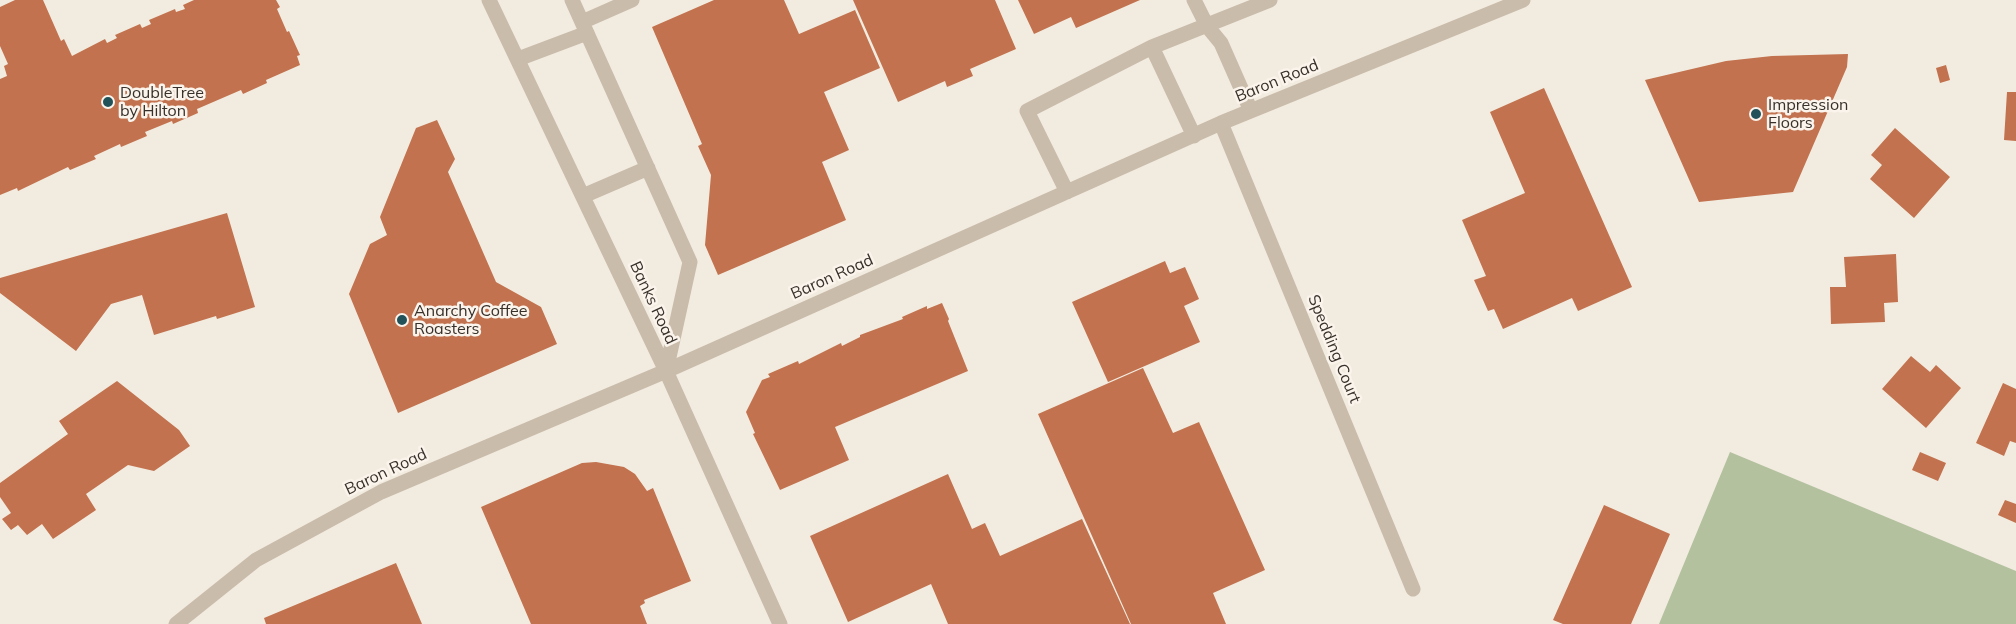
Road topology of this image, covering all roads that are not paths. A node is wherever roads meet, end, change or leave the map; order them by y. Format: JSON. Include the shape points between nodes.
{"nodes":[{"id":1,"x":489,"y":0,"type":"edge"},
{"id":2,"x":572,"y":0,"type":"edge"},
{"id":3,"x":632,"y":0,"type":"edge"},
{"id":4,"x":1194,"y":0,"type":"edge"},
{"id":5,"x":1270,"y":0,"type":"edge"},
{"id":6,"x":1523,"y":0,"type":"edge"},
{"id":7,"x":1207,"y":26,"type":"junction"},
{"id":8,"x":585,"y":27,"type":"junction"},
{"id":9,"x":1152,"y":47,"type":"junction"},
{"id":10,"x":518,"y":58,"type":"junction"},
{"id":11,"x":1251,"y":111,"type":"junction"},
{"id":12,"x":1221,"y":123,"type":"junction"},
{"id":13,"x":1194,"y":136,"type":"junction"},
{"id":14,"x":648,"y":168,"type":"junction"},
{"id":15,"x":1067,"y":192,"type":"junction"},
{"id":16,"x":583,"y":196,"type":"junction"},
{"id":17,"x":666,"y":371,"type":"junction"},
{"id":18,"x":1413,"y":589,"type":"dead end"},
{"id":19,"x":176,"y":624,"type":"edge"},
{"id":20,"x":780,"y":624,"type":"edge"}],
"edges":[{"from":1,"to":10,"type":"street","name":"Banks Road"},
{"from":2,"to":8,"type":"street"},
{"from":3,"to":8,"type":"street"},
{"from":4,"to":7,"type":"street"},
{"from":5,"to":7,"type":"street"},
{"from":6,"to":11,"type":"street","name":"Baron Road"},
{"from":7,"to":9,"type":"street"},
{"from":7,"to":11,"type":"street","via":[[1221,43]]},
{"from":8,"to":10,"type":"street"},
{"from":8,"to":14,"type":"street"},
{"from":9,"to":13,"type":"street"},
{"from":9,"to":15,"type":"street","via":[[1027,111]]},
{"from":10,"to":16,"type":"street","name":"Banks Road"},
{"from":11,"to":12,"type":"street","name":"Baron Road"},
{"from":12,"to":13,"type":"street","name":"Baron Road"},
{"from":12,"to":18,"type":"street","name":"Spedding Court"},
{"from":13,"to":15,"type":"street","name":"Baron Road"},
{"from":14,"to":16,"type":"street"},
{"from":14,"to":17,"type":"street","via":[[690,262]]},
{"from":15,"to":17,"type":"street","name":"Baron Road"},
{"from":16,"to":17,"type":"street","name":"Banks Road"},
{"from":17,"to":19,"type":"street","name":"Baron Road","via":[[381,492],[256,560]]},
{"from":17,"to":20,"type":"street","name":"Banks Road"}]}
